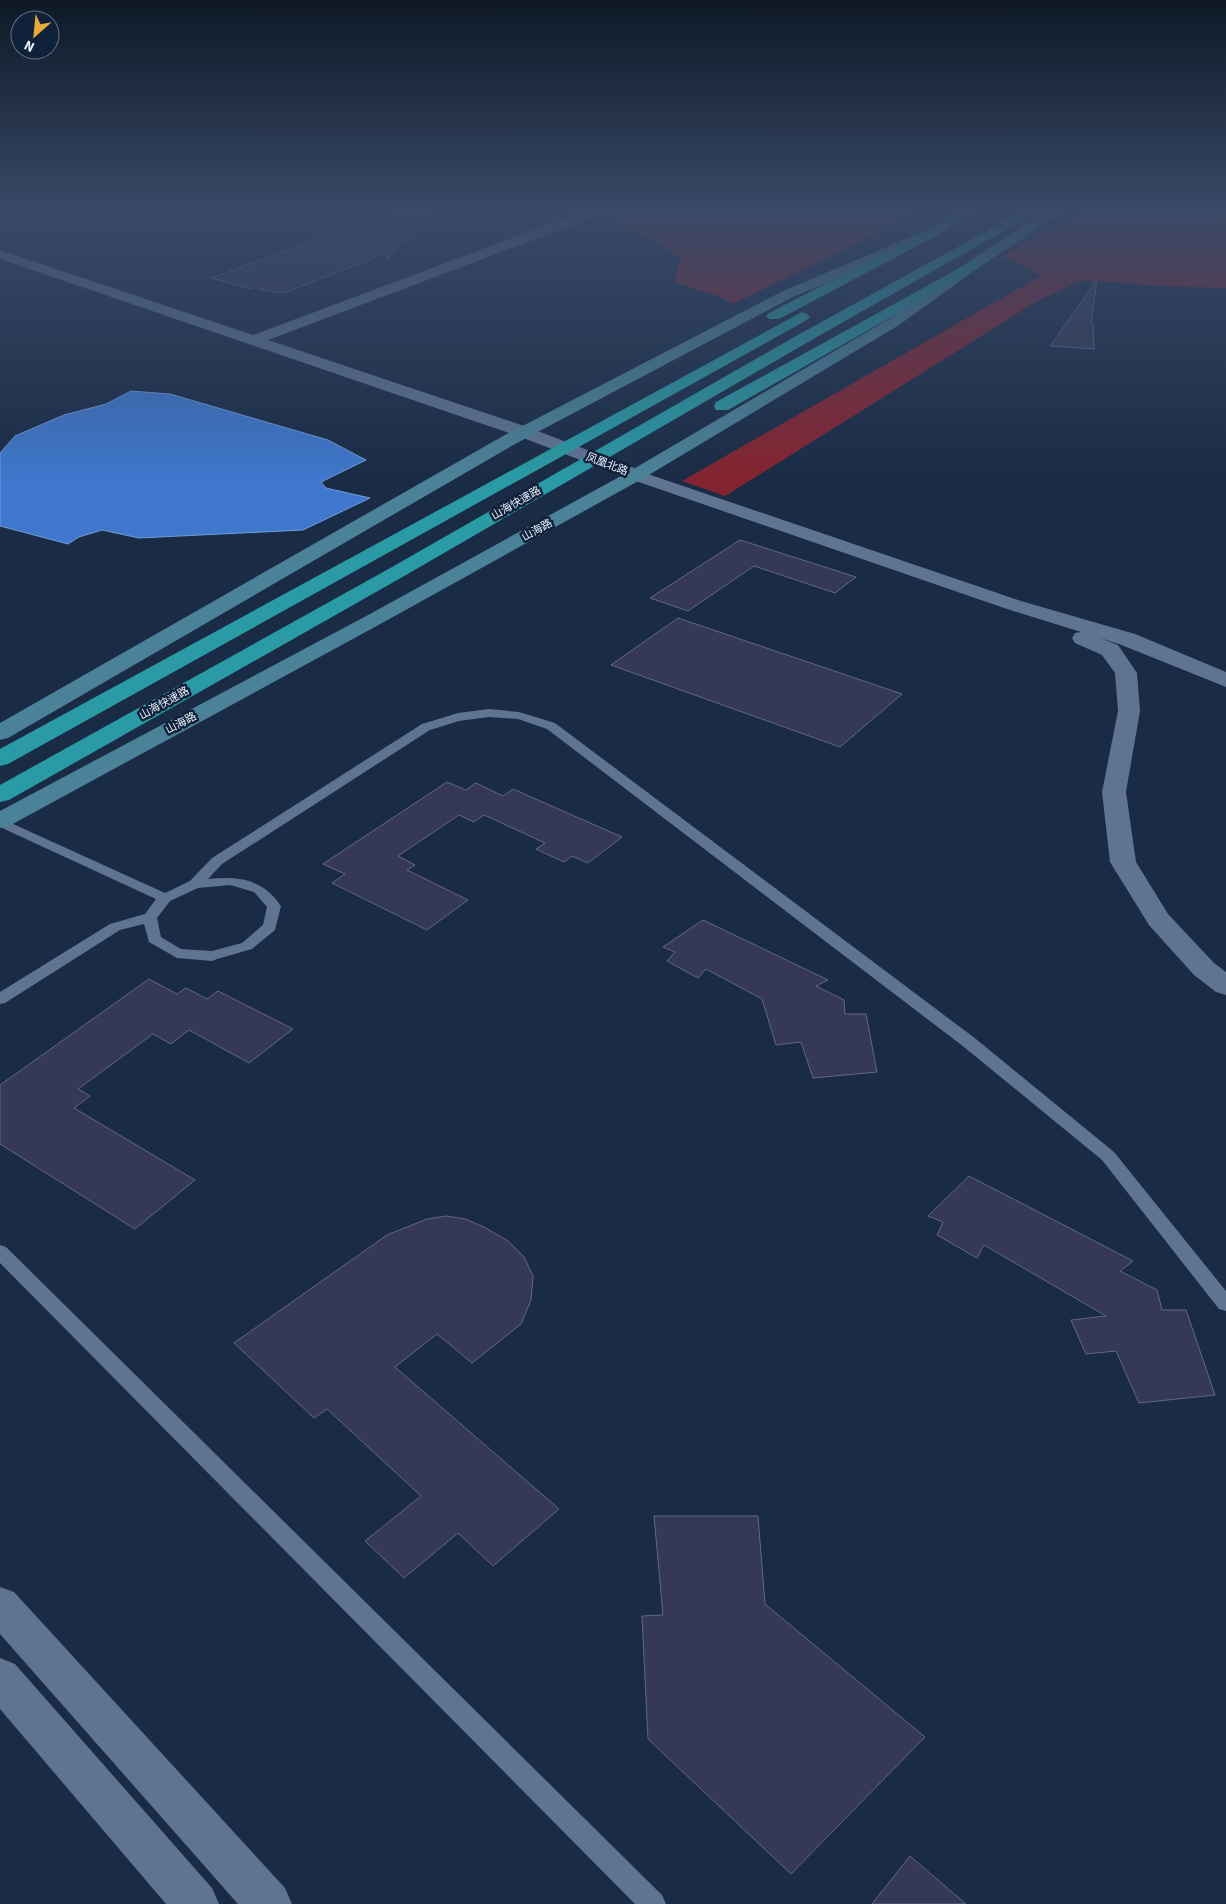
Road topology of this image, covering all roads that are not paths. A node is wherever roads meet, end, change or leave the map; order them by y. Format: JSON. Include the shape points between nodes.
{"nodes":[{"id":1,"x":112,"y":300,"type":"edge"},
{"id":2,"x":135,"y":300,"type":"edge"},
{"id":3,"x":361,"y":300,"type":"edge"},
{"id":4,"x":777,"y":300,"type":"edge"},
{"id":5,"x":803,"y":300,"type":"edge"},
{"id":6,"x":834,"y":300,"type":"edge"},
{"id":7,"x":871,"y":300,"type":"edge"},
{"id":8,"x":912,"y":300,"type":"edge"},
{"id":9,"x":925,"y":300,"type":"edge"},
{"id":10,"x":254,"y":340,"type":"junction"},
{"id":11,"x":516,"y":436,"type":"junction"},
{"id":12,"x":636,"y":475,"type":"junction"},
{"id":13,"x":891,"y":563,"type":"junction"},
{"id":14,"x":201,"y":649,"type":"junction"},
{"id":15,"x":1226,"y":680,"type":"edge"},
{"id":16,"x":0,"y":734,"type":"edge"},
{"id":17,"x":0,"y":759,"type":"edge"},
{"id":18,"x":0,"y":797,"type":"edge"},
{"id":19,"x":0,"y":821,"type":"edge"},
{"id":20,"x":195,"y":884,"type":"junction"},
{"id":21,"x":165,"y":898,"type":"junction"},
{"id":22,"x":150,"y":918,"type":"junction"},
{"id":23,"x":1226,"y":986,"type":"edge"},
{"id":24,"x":0,"y":999,"type":"edge"},
{"id":25,"x":0,"y":1252,"type":"edge"},
{"id":26,"x":1226,"y":1304,"type":"edge"},
{"id":27,"x":0,"y":1605,"type":"edge"},
{"id":28,"x":0,"y":1678,"type":"edge"},
{"id":29,"x":196,"y":1904,"type":"edge"},
{"id":30,"x":269,"y":1904,"type":"edge"},
{"id":31,"x":653,"y":1904,"type":"edge"}],
"edges":[{"from":1,"to":11,"type":"street","name":"凤凰北路"},
{"from":2,"to":10,"type":"street","name":"凤凰北路"},
{"from":3,"to":10,"type":"street"},
{"from":4,"to":11,"type":"main road"},
{"from":5,"to":14,"type":"highway","via":[[371,539]]},
{"from":6,"to":14,"type":"highway","name":"山海快速路"},
{"from":7,"to":18,"type":"highway","name":"山海快速路"},
{"from":8,"to":18,"type":"highway","via":[[327,627]]},
{"from":9,"to":12,"type":"main road","name":"山海路","via":[[894,322]]},
{"from":10,"to":11,"type":"street","name":"凤凰北路"},
{"from":11,"to":12,"type":"street","name":"凤凰北路"},
{"from":11,"to":16,"type":"main road"},
{"from":12,"to":13,"type":"street","name":"凤凰北路"},
{"from":12,"to":19,"type":"main road","name":"山海路"},
{"from":13,"to":15,"type":"street","via":[[1127,639]]},
{"from":13,"to":23,"type":"street","via":[[1110,650],[1126,672],[1128,711],[1114,792],[1123,862],[1158,919],[1204,969]]},
{"from":14,"to":17,"type":"highway","name":"山海快速路"},
{"from":19,"to":21,"type":"lane"},
{"from":20,"to":21,"type":"lane"},
{"from":20,"to":22,"type":"lane","via":[[230,881],[259,889],[274,906],[270,927],[246,946],[212,956],[177,953],[154,939]]},
{"from":20,"to":26,"type":"lane","via":[[217,861],[426,727],[484,712],[529,717],[551,726],[970,1043],[1108,1156]]},
{"from":21,"to":22,"type":"lane"},
{"from":22,"to":24,"type":"lane","via":[[115,926]]},
{"from":25,"to":31,"type":"lane"},
{"from":27,"to":30,"type":"street"},
{"from":28,"to":29,"type":"street"}]}
